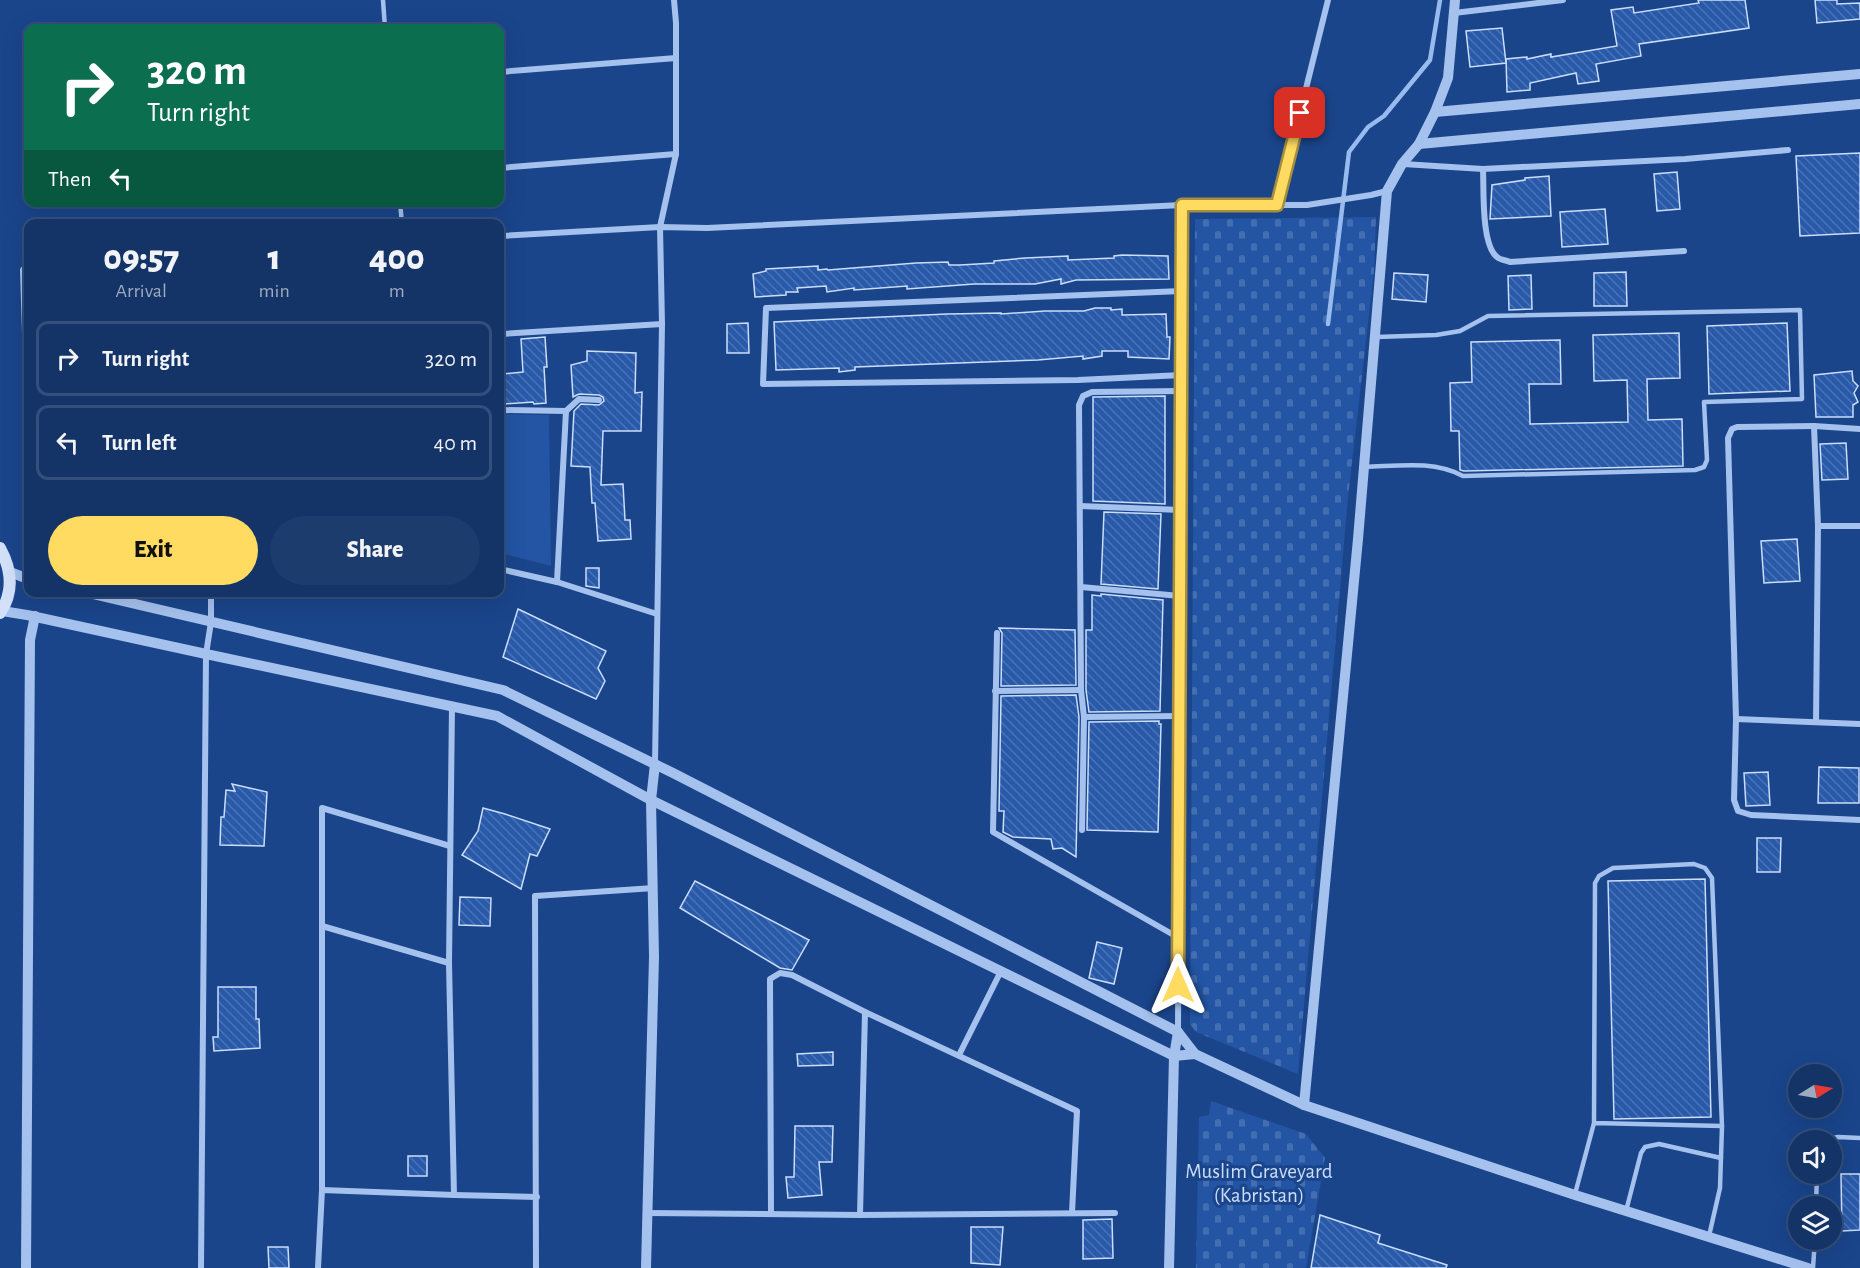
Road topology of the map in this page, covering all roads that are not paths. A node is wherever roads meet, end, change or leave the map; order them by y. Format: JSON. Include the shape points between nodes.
{"nodes":[{"id":1,"x":383,"y":0,"type":"edge"},
{"id":2,"x":674,"y":0,"type":"edge"},
{"id":3,"x":1328,"y":0,"type":"edge"},
{"id":4,"x":1455,"y":0,"type":"edge"},
{"id":5,"x":1563,"y":0,"type":"edge"},
{"id":6,"x":1453,"y":13,"type":"junction"},
{"id":7,"x":386,"y":24,"type":"edge"},
{"id":8,"x":676,"y":58,"type":"junction"},
{"id":9,"x":504,"y":72,"type":"edge"},
{"id":10,"x":1860,"y":74,"type":"edge"},
{"id":11,"x":1860,"y":104,"type":"edge"},
{"id":12,"x":1435,"y":112,"type":"junction"},
{"id":13,"x":1419,"y":144,"type":"junction"},
{"id":14,"x":1788,"y":150,"type":"dead end"},
{"id":15,"x":676,"y":154,"type":"junction"},
{"id":16,"x":1402,"y":164,"type":"junction"},
{"id":17,"x":504,"y":168,"type":"edge"},
{"id":18,"x":1483,"y":169,"type":"junction"},
{"id":19,"x":1387,"y":191,"type":"junction"},
{"id":20,"x":1182,"y":205,"type":"junction"},
{"id":21,"x":1277,"y":205,"type":"junction"},
{"id":22,"x":660,"y":227,"type":"junction"},
{"id":23,"x":504,"y":236,"type":"edge"},
{"id":24,"x":1684,"y":250,"type":"dead end"},
{"id":25,"x":24,"y":269,"type":"edge"},
{"id":26,"x":1182,"y":291,"type":"junction"},
{"id":27,"x":24,"y":302,"type":"edge"},
{"id":28,"x":662,"y":324,"type":"junction"},
{"id":29,"x":504,"y":334,"type":"edge"},
{"id":30,"x":1374,"y":338,"type":"junction"},
{"id":31,"x":1182,"y":375,"type":"junction"},
{"id":32,"x":1181,"y":391,"type":"junction"},
{"id":33,"x":599,"y":400,"type":"dead end"},
{"id":34,"x":504,"y":410,"type":"edge"},
{"id":35,"x":566,"y":411,"type":"junction"},
{"id":36,"x":1814,"y":426,"type":"junction"},
{"id":37,"x":1860,"y":429,"type":"edge"},
{"id":38,"x":1363,"y":467,"type":"junction"},
{"id":39,"x":1080,"y":506,"type":"junction"},
{"id":40,"x":1181,"y":510,"type":"junction"},
{"id":41,"x":1818,"y":526,"type":"junction"},
{"id":42,"x":1860,"y":526,"type":"edge"},
{"id":43,"x":0,"y":548,"type":"edge"},
{"id":44,"x":504,"y":570,"type":"edge"},
{"id":45,"x":10,"y":572,"type":"junction"},
{"id":46,"x":24,"y":577,"type":"edge"},
{"id":47,"x":557,"y":582,"type":"junction"},
{"id":48,"x":1081,"y":587,"type":"junction"},
{"id":49,"x":105,"y":597,"type":"edge"},
{"id":50,"x":211,"y":597,"type":"edge"},
{"id":51,"x":1180,"y":597,"type":"junction"},
{"id":52,"x":1,"y":612,"type":"edge"},
{"id":53,"x":657,"y":614,"type":"junction"},
{"id":54,"x":35,"y":616,"type":"junction"},
{"id":55,"x":211,"y":622,"type":"junction"},
{"id":56,"x":997,"y":633,"type":"dead end"},
{"id":57,"x":206,"y":654,"type":"junction"},
{"id":58,"x":1081,"y":690,"type":"junction"},
{"id":59,"x":995,"y":691,"type":"junction"},
{"id":60,"x":452,"y":706,"type":"junction"},
{"id":61,"x":1180,"y":716,"type":"junction"},
{"id":62,"x":1084,"y":717,"type":"junction"},
{"id":63,"x":1736,"y":719,"type":"junction"},
{"id":64,"x":1816,"y":722,"type":"junction"},
{"id":65,"x":1860,"y":723,"type":"edge"},
{"id":66,"x":655,"y":764,"type":"junction"},
{"id":67,"x":651,"y":801,"type":"junction"},
{"id":68,"x":1860,"y":820,"type":"edge"},
{"id":69,"x":1082,"y":830,"type":"dead end"},
{"id":70,"x":450,"y":846,"type":"junction"},
{"id":71,"x":654,"y":888,"type":"junction"},
{"id":72,"x":322,"y":926,"type":"junction"},
{"id":73,"x":1179,"y":938,"type":"junction"},
{"id":74,"x":449,"y":963,"type":"junction"},
{"id":75,"x":1000,"y":973,"type":"junction"},
{"id":76,"x":865,"y":1012,"type":"junction"},
{"id":77,"x":1178,"y":1032,"type":"junction"},
{"id":78,"x":1195,"y":1054,"type":"junction"},
{"id":79,"x":959,"y":1055,"type":"junction"},
{"id":80,"x":1174,"y":1056,"type":"junction"},
{"id":81,"x":1304,"y":1105,"type":"junction"},
{"id":82,"x":1594,"y":1123,"type":"junction"},
{"id":83,"x":1722,"y":1126,"type":"junction"},
{"id":84,"x":1842,"y":1137,"type":"edge"},
{"id":85,"x":1860,"y":1138,"type":"edge"},
{"id":86,"x":1721,"y":1158,"type":"junction"},
{"id":87,"x":322,"y":1190,"type":"junction"},
{"id":88,"x":454,"y":1195,"type":"junction"},
{"id":89,"x":1575,"y":1195,"type":"junction"},
{"id":90,"x":537,"y":1197,"type":"junction"},
{"id":91,"x":1626,"y":1211,"type":"junction"},
{"id":92,"x":646,"y":1213,"type":"junction"},
{"id":93,"x":771,"y":1213,"type":"junction"},
{"id":94,"x":1072,"y":1213,"type":"junction"},
{"id":95,"x":1115,"y":1213,"type":"dead end"},
{"id":96,"x":860,"y":1215,"type":"junction"},
{"id":97,"x":1709,"y":1237,"type":"junction"},
{"id":98,"x":1814,"y":1250,"type":"edge"},
{"id":99,"x":26,"y":1268,"type":"edge"},
{"id":100,"x":201,"y":1268,"type":"edge"},
{"id":101,"x":318,"y":1268,"type":"edge"},
{"id":102,"x":536,"y":1268,"type":"edge"},
{"id":103,"x":646,"y":1268,"type":"edge"},
{"id":104,"x":1169,"y":1268,"type":"edge"},
{"id":105,"x":1808,"y":1268,"type":"edge"},
{"id":106,"x":1813,"y":1268,"type":"edge"}],
"edges":[{"from":1,"to":7,"type":"lane"},
{"from":2,"to":8,"type":"street"},
{"from":3,"to":21,"type":"street"},
{"from":4,"to":6,"type":"street"},
{"from":5,"to":6,"type":"street"},
{"from":6,"to":12,"type":"street","via":[[1448,78]]},
{"from":8,"to":9,"type":"street"},
{"from":8,"to":15,"type":"street"},
{"from":10,"to":12,"type":"street"},
{"from":11,"to":13,"type":"street"},
{"from":12,"to":13,"type":"street"},
{"from":13,"to":16,"type":"street"},
{"from":14,"to":18,"type":"street"},
{"from":15,"to":17,"type":"street"},
{"from":15,"to":22,"type":"street"},
{"from":16,"to":18,"type":"street"},
{"from":16,"to":19,"type":"street"},
{"from":18,"to":24,"type":"street","via":[[1487,239],[1498,258],[1510,262]]},
{"from":19,"to":21,"type":"street","via":[[1307,205]]},
{"from":19,"to":30,"type":"street"},
{"from":20,"to":21,"type":"street"},
{"from":20,"to":22,"type":"street"},
{"from":20,"to":26,"type":"street"},
{"from":22,"to":23,"type":"street"},
{"from":22,"to":28,"type":"street"},
{"from":25,"to":27,"type":"street"},
{"from":26,"to":31,"type":"street"},
{"from":26,"to":31,"type":"street","via":[[766,308],[763,384]]},
{"from":28,"to":29,"type":"street"},
{"from":28,"to":53,"type":"street"},
{"from":30,"to":38,"type":"street"},
{"from":30,"to":38,"type":"lane","via":[[1460,331],[1488,316],[1800,310],[1802,399],[1704,402],[1707,460],[1704,467],[1695,470],[1463,476],[1449,468],[1429,465]]},
{"from":31,"to":32,"type":"street"},
{"from":32,"to":39,"type":"street","via":[[1083,396],[1079,405]]},
{"from":32,"to":40,"type":"street"},
{"from":33,"to":35,"type":"street","via":[[579,399]]},
{"from":34,"to":35,"type":"street"},
{"from":35,"to":47,"type":"street"},
{"from":36,"to":37,"type":"street"},
{"from":36,"to":41,"type":"street"},
{"from":36,"to":63,"type":"street","via":[[1737,427],[1728,438]]},
{"from":38,"to":81,"type":"street"},
{"from":39,"to":40,"type":"street"},
{"from":39,"to":48,"type":"street"},
{"from":40,"to":51,"type":"street"},
{"from":41,"to":42,"type":"street"},
{"from":41,"to":64,"type":"street"},
{"from":43,"to":45,"type":"main road"},
{"from":44,"to":47,"type":"street"},
{"from":45,"to":46,"type":"street"},
{"from":45,"to":52,"type":"main road","via":[[8,599]]},
{"from":47,"to":53,"type":"street"},
{"from":48,"to":51,"type":"street"},
{"from":48,"to":58,"type":"street"},
{"from":49,"to":55,"type":"street"},
{"from":50,"to":55,"type":"street"},
{"from":51,"to":61,"type":"street"},
{"from":52,"to":54,"type":"street"},
{"from":53,"to":66,"type":"street"},
{"from":54,"to":57,"type":"street"},
{"from":54,"to":99,"type":"street","via":[[30,640]]},
{"from":55,"to":57,"type":"street"},
{"from":55,"to":66,"type":"street","via":[[503,690]]},
{"from":56,"to":59,"type":"street"},
{"from":57,"to":60,"type":"street"},
{"from":57,"to":100,"type":"street"},
{"from":58,"to":59,"type":"street"},
{"from":58,"to":62,"type":"street"},
{"from":59,"to":73,"type":"street","via":[[993,832]]},
{"from":60,"to":67,"type":"street","via":[[496,716]]},
{"from":60,"to":70,"type":"street"},
{"from":61,"to":62,"type":"street"},
{"from":61,"to":73,"type":"street"},
{"from":62,"to":69,"type":"street"},
{"from":63,"to":64,"type":"street"},
{"from":63,"to":68,"type":"street","via":[[1734,801],[1738,811],[1751,815]]},
{"from":64,"to":65,"type":"street"},
{"from":66,"to":67,"type":"street"},
{"from":66,"to":77,"type":"street"},
{"from":67,"to":71,"type":"street"},
{"from":67,"to":75,"type":"street"},
{"from":70,"to":72,"type":"street","via":[[322,808]]},
{"from":70,"to":74,"type":"street"},
{"from":71,"to":90,"type":"street","via":[[535,896]]},
{"from":71,"to":92,"type":"street"},
{"from":72,"to":74,"type":"street"},
{"from":72,"to":87,"type":"street"},
{"from":73,"to":77,"type":"street"},
{"from":74,"to":88,"type":"street"},
{"from":75,"to":79,"type":"street"},
{"from":75,"to":80,"type":"street"},
{"from":76,"to":79,"type":"street"},
{"from":76,"to":93,"type":"street","via":[[792,975],[780,973],[770,980]]},
{"from":76,"to":96,"type":"street"},
{"from":77,"to":78,"type":"street"},
{"from":77,"to":80,"type":"street"},
{"from":78,"to":80,"type":"street"},
{"from":78,"to":81,"type":"street"},
{"from":79,"to":94,"type":"street","via":[[1077,1111]]},
{"from":80,"to":104,"type":"street"},
{"from":81,"to":89,"type":"street"},
{"from":82,"to":83,"type":"lane"},
{"from":82,"to":83,"type":"lane","via":[[1595,883],[1613,868],[1694,864],[1705,867],[1712,879]]},
{"from":82,"to":89,"type":"lane"},
{"from":83,"to":86,"type":"lane"},
{"from":84,"to":85,"type":"lane"},
{"from":86,"to":91,"type":"lane","via":[[1659,1144],[1646,1147]]},
{"from":86,"to":97,"type":"lane","via":[[1720,1188]]},
{"from":87,"to":88,"type":"street"},
{"from":87,"to":101,"type":"street"},
{"from":88,"to":90,"type":"street"},
{"from":89,"to":91,"type":"street"},
{"from":90,"to":102,"type":"street"},
{"from":91,"to":97,"type":"street"},
{"from":92,"to":93,"type":"street"},
{"from":92,"to":103,"type":"street"},
{"from":93,"to":96,"type":"street"},
{"from":94,"to":95,"type":"street"},
{"from":94,"to":96,"type":"street"},
{"from":97,"to":105,"type":"street"},
{"from":98,"to":106,"type":"lane"}]}
